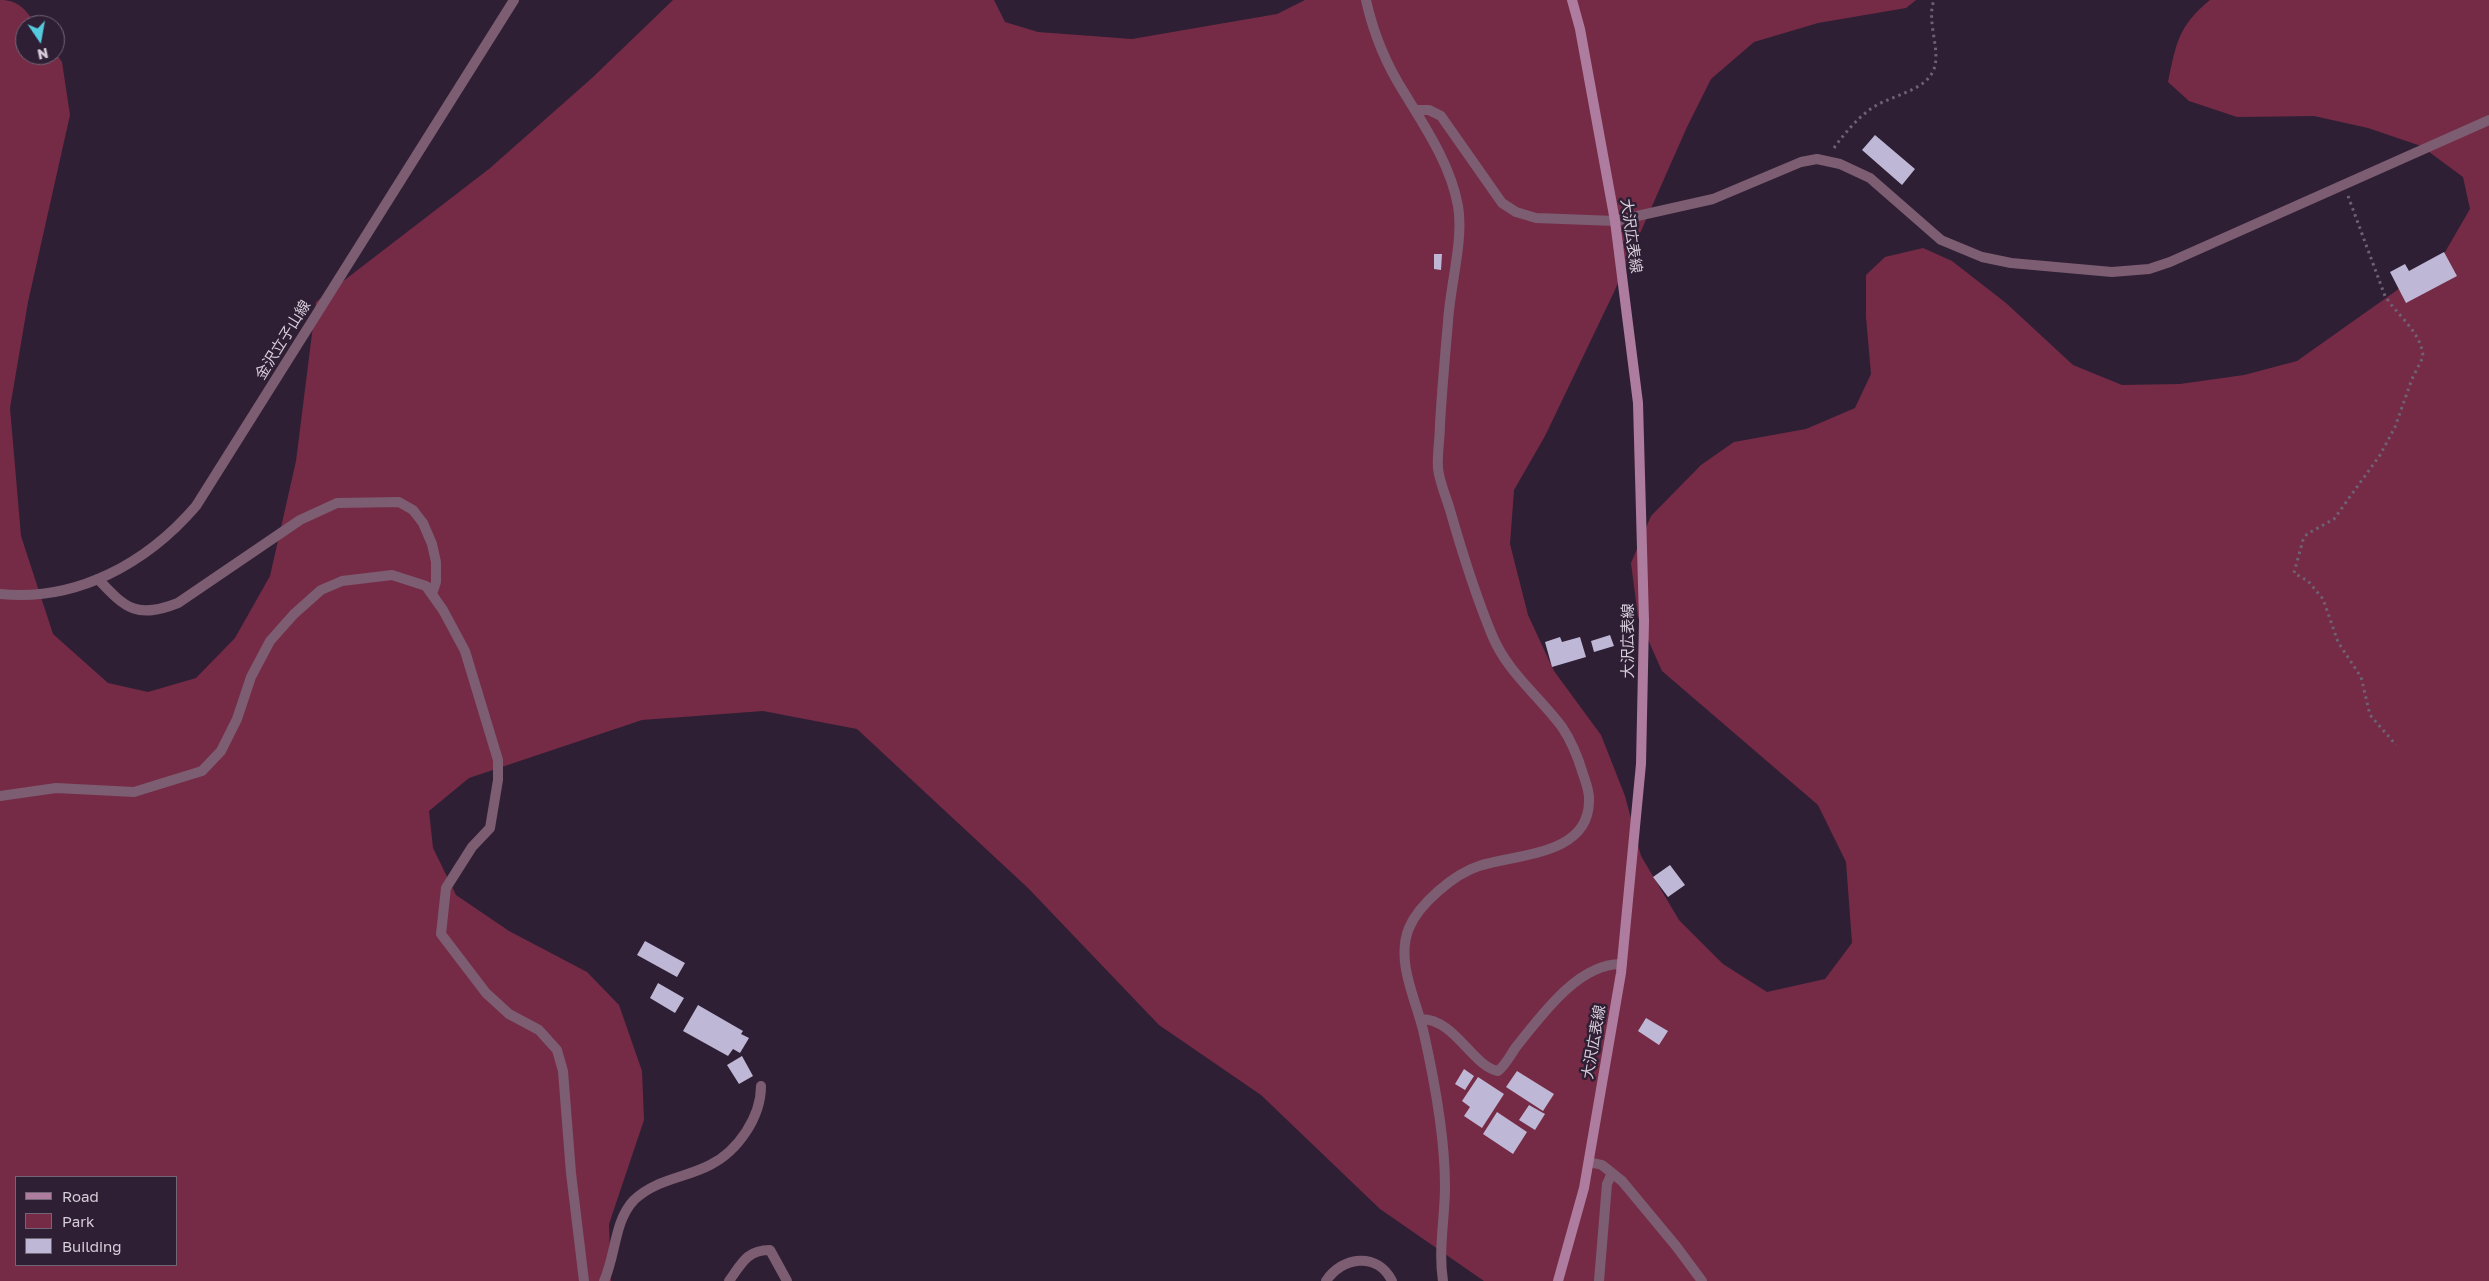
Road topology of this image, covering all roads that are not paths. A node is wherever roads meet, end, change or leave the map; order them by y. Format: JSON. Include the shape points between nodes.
{"nodes":[{"id":1,"x":514,"y":0,"type":"edge"},
{"id":2,"x":1366,"y":0,"type":"edge"},
{"id":3,"x":1572,"y":0,"type":"edge"},
{"id":4,"x":1416,"y":110,"type":"junction"},
{"id":5,"x":2489,"y":120,"type":"edge"},
{"id":6,"x":1614,"y":220,"type":"junction"},
{"id":7,"x":98,"y":579,"type":"junction"},
{"id":8,"x":0,"y":594,"type":"edge"},
{"id":9,"x":432,"y":594,"type":"junction"},
{"id":10,"x":0,"y":796,"type":"edge"},
{"id":11,"x":1622,"y":964,"type":"junction"},
{"id":12,"x":1421,"y":1019,"type":"junction"},
{"id":13,"x":761,"y":1086,"type":"dead end"},
{"id":14,"x":1589,"y":1162,"type":"junction"},
{"id":15,"x":1612,"y":1173,"type":"junction"},
{"id":16,"x":584,"y":1281,"type":"edge"},
{"id":17,"x":604,"y":1281,"type":"edge"},
{"id":18,"x":729,"y":1281,"type":"edge"},
{"id":19,"x":787,"y":1281,"type":"edge"},
{"id":20,"x":1326,"y":1281,"type":"edge"},
{"id":21,"x":1392,"y":1281,"type":"edge"},
{"id":22,"x":1443,"y":1281,"type":"edge"},
{"id":23,"x":1558,"y":1281,"type":"edge"},
{"id":24,"x":1599,"y":1281,"type":"edge"},
{"id":25,"x":1702,"y":1281,"type":"edge"}],
"edges":[{"from":1,"to":7,"type":"street","name":"金沢立子山線","via":[[196,506],[178,528],[151,550]]},
{"from":2,"to":4,"type":"street","via":[[1371,26],[1404,93]]},
{"from":3,"to":6,"type":"main road","name":"大沢広表線"},
{"from":4,"to":6,"type":"street","via":[[1429,110],[1441,116],[1502,203],[1516,212],[1552,220]]},
{"from":4,"to":12,"type":"street","via":[[1449,174],[1461,228],[1449,304],[1438,468],[1462,551],[1494,639],[1525,686],[1564,730],[1576,752],[1590,801],[1587,816],[1578,831],[1560,845],[1528,857],[1478,866],[1457,876],[1420,908],[1408,930],[1405,952],[1411,992]]},
{"from":5,"to":6,"type":"street","via":[[2149,269],[2112,272],[2011,263],[1962,251],[1941,240],[1870,178],[1816,159],[1801,162],[1713,199]]},
{"from":6,"to":11,"type":"main road","name":"大沢広表線","via":[[1638,403],[1644,621],[1641,764]]},
{"from":7,"to":8,"type":"street","name":"金沢立子山線","via":[[38,594]]},
{"from":7,"to":9,"type":"street","via":[[129,608],[139,611],[161,609],[178,603],[322,508],[337,502],[399,502],[413,510],[432,544],[436,568]]},
{"from":9,"to":10,"type":"street","via":[[426,586],[392,575],[342,581],[320,590],[270,641],[250,677],[237,718],[221,750],[202,772],[134,792],[56,788]]},
{"from":9,"to":16,"type":"street","via":[[465,651],[498,760],[490,828],[472,847],[446,888],[441,934],[486,993],[509,1014],[539,1030],[557,1050],[563,1071]]},
{"from":11,"to":12,"type":"street","via":[[1603,966],[1564,992],[1543,1012],[1498,1071],[1488,1067],[1443,1026]]},
{"from":11,"to":14,"type":"main road","name":"大沢広表線"},
{"from":12,"to":22,"type":"street","via":[[1432,1069],[1444,1155],[1445,1190],[1439,1260]]},
{"from":13,"to":17,"type":"street","via":[[758,1111],[734,1146],[711,1165],[648,1189],[626,1209]]},
{"from":14,"to":15,"type":"street","via":[[1602,1165]]},
{"from":14,"to":23,"type":"main road","name":"大沢広表線"},
{"from":15,"to":24,"type":"street","via":[[1607,1184]]},
{"from":15,"to":25,"type":"street","via":[[1622,1181]]},
{"from":18,"to":19,"type":"street","via":[[755,1250],[770,1250]]},
{"from":20,"to":21,"type":"street","via":[[1346,1264],[1365,1261],[1382,1266]]}]}
